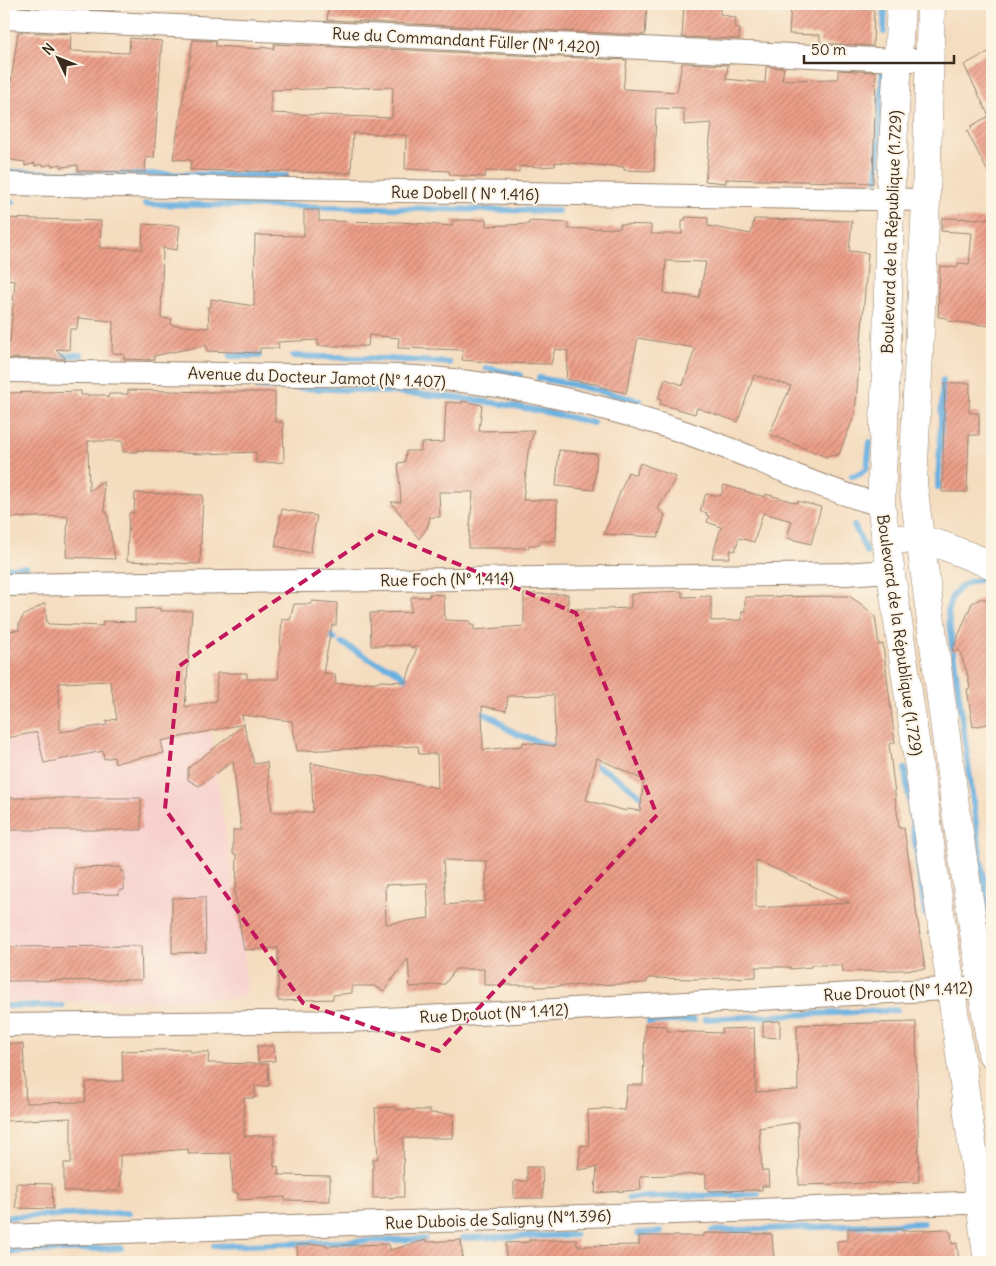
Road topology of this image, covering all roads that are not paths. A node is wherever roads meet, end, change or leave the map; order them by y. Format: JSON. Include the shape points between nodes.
{"nodes":[{"id":1,"x":901,"y":4,"type":"edge"},
{"id":2,"x":931,"y":4,"type":"edge"},
{"id":3,"x":4,"y":18,"type":"edge"},
{"id":4,"x":897,"y":60,"type":"junction"},
{"id":5,"x":929,"y":60,"type":"junction"},
{"id":6,"x":4,"y":184,"type":"edge"},
{"id":7,"x":890,"y":200,"type":"junction"},
{"id":8,"x":926,"y":200,"type":"junction"},
{"id":9,"x":4,"y":371,"type":"edge"},
{"id":10,"x":881,"y":505,"type":"junction"},
{"id":11,"x":885,"y":539,"type":"junction"},
{"id":12,"x":919,"y":539,"type":"junction"},
{"id":13,"x":992,"y":565,"type":"edge"},
{"id":14,"x":890,"y":571,"type":"junction"},
{"id":15,"x":4,"y":585,"type":"edge"},
{"id":16,"x":983,"y":987,"type":"junction"},
{"id":17,"x":951,"y":988,"type":"junction"},
{"id":18,"x":4,"y":1025,"type":"edge"},
{"id":19,"x":992,"y":1054,"type":"edge"},
{"id":20,"x":986,"y":1202,"type":"edge"},
{"id":21,"x":4,"y":1236,"type":"edge"},
{"id":22,"x":988,"y":1262,"type":"edge"}],
"edges":[{"from":1,"to":4,"type":"main road","name":"Boulevard de la République (1.729)"},
{"from":2,"to":5,"type":"main road","name":"Boulevard de la République (1.729)"},
{"from":3,"to":4,"type":"street","name":"Rue du Commandant Füller (N° 1.420)"},
{"from":4,"to":5,"type":"street","name":"Rue du Commandant Füller (N° 1.420)"},
{"from":4,"to":7,"type":"main road","name":"Boulevard de la République (1.729)"},
{"from":5,"to":8,"type":"main road","name":"Boulevard de la République (1.729)"},
{"from":6,"to":7,"type":"street","name":"Rue Dobell ( N° 1.416)"},
{"from":7,"to":8,"type":"street","name":"Rue Dobell ( N° 1.416)"},
{"from":7,"to":10,"type":"main road","name":"Boulevard de la République (1.729)"},
{"from":8,"to":12,"type":"main road","name":"Boulevard de la République (1.729)","via":[[913,484]]},
{"from":9,"to":10,"type":"street","name":"Avenue du Docteur Jamot (N° 1.407)","via":[[421,376],[502,386],[594,406],[678,430],[814,484]]},
{"from":10,"to":11,"type":"main road","name":"Boulevard de la République (1.729)"},
{"from":11,"to":12,"type":"main road"},
{"from":11,"to":14,"type":"main road","name":"Boulevard de la République (1.729)"},
{"from":12,"to":13,"type":"main road"},
{"from":12,"to":16,"type":"main road","name":"Boulevard de la République (1.729)"},
{"from":14,"to":15,"type":"street","name":"Rue Foch (N° 1.414)"},
{"from":14,"to":17,"type":"main road","name":"Boulevard de la République (1.729)"},
{"from":16,"to":17,"type":"street","name":"Rue Drouot (N° 1.412)"},
{"from":16,"to":19,"type":"main road","name":"Boulevard de la République (1.729)"},
{"from":17,"to":18,"type":"street","name":"Rue Drouot (N° 1.412)","via":[[348,1021]]},
{"from":17,"to":20,"type":"main road","name":"Boulevard de la République (1.729)"},
{"from":20,"to":21,"type":"street","name":"Rue Dubois de Saligny (N°1.396)"},
{"from":20,"to":22,"type":"main road","name":"Boulevard de la République (1.729)"}]}
